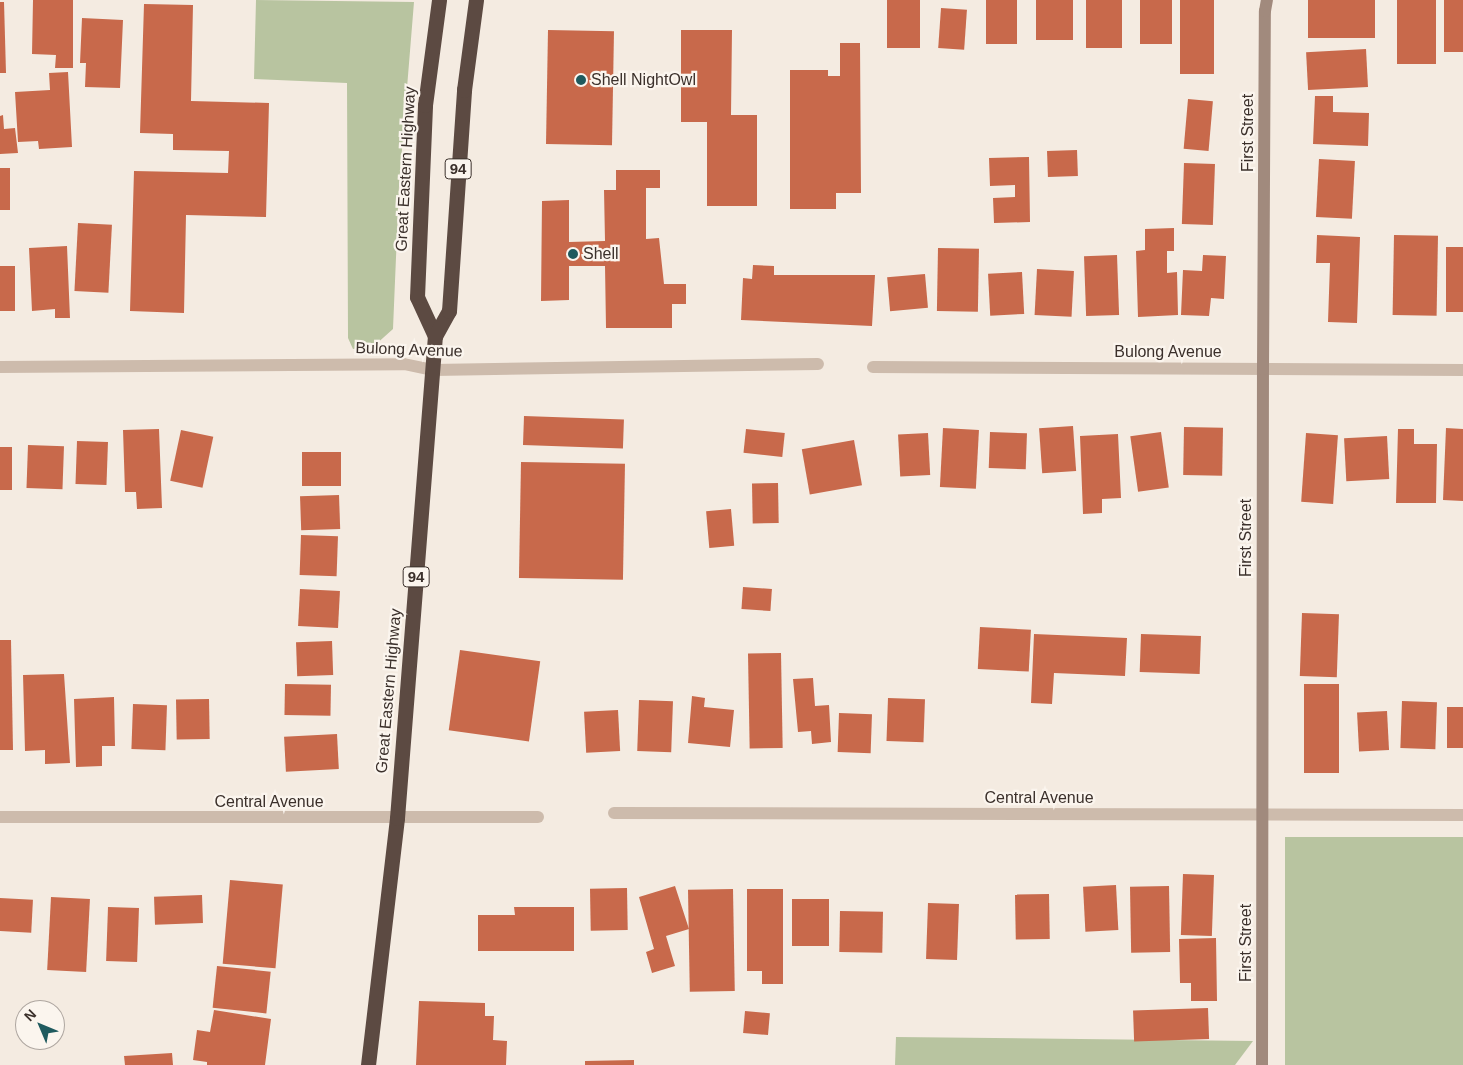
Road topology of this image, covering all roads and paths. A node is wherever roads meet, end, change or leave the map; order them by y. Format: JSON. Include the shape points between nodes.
{"nodes":[{"id":1,"x":439,"y":0,"type":"edge"},
{"id":2,"x":476,"y":0,"type":"edge"},
{"id":3,"x":1265,"y":4,"type":"edge"},
{"id":4,"x":435,"y":336,"type":"junction"},
{"id":5,"x":818,"y":364,"type":"dead end"},
{"id":6,"x":0,"y":367,"type":"edge"},
{"id":7,"x":873,"y":367,"type":"dead end"},
{"id":8,"x":1263,"y":369,"type":"junction"},
{"id":9,"x":433,"y":370,"type":"junction"},
{"id":10,"x":1463,"y":370,"type":"edge"},
{"id":11,"x":614,"y":813,"type":"dead end"},
{"id":12,"x":1263,"y":814,"type":"junction"},
{"id":13,"x":1463,"y":815,"type":"edge"},
{"id":14,"x":0,"y":817,"type":"edge"},
{"id":15,"x":396,"y":818,"type":"junction"},
{"id":16,"x":538,"y":818,"type":"dead end"},
{"id":17,"x":367,"y":1065,"type":"edge"},
{"id":18,"x":1262,"y":1065,"type":"edge"}],
"edges":[{"from":1,"to":4,"type":"highway","name":"Great Eastern Highway","number":"94","via":[[425,105],[418,297]]},
{"from":2,"to":4,"type":"highway","name":"Great Eastern Highway","number":"94","via":[[464,90],[449,311]]},
{"from":3,"to":8,"type":"street","name":"First Street"},
{"from":4,"to":9,"type":"highway","name":"Great Eastern Highway","number":"94"},
{"from":5,"to":9,"type":"street","name":"Bulong Avenue"},
{"from":6,"to":9,"type":"street","name":"Bulong Avenue","via":[[404,364]]},
{"from":7,"to":8,"type":"street","name":"Bulong Avenue"},
{"from":8,"to":10,"type":"street","name":"Bulong Avenue"},
{"from":8,"to":12,"type":"street","name":"First Street"},
{"from":9,"to":15,"type":"highway","name":"Great Eastern Highway","number":"94"},
{"from":11,"to":12,"type":"street","name":"Central Avenue"},
{"from":12,"to":13,"type":"street","name":"Central Avenue"},
{"from":12,"to":18,"type":"street","name":"First Street"},
{"from":14,"to":15,"type":"street","name":"Central Avenue","via":[[324,819],[370,815]]},
{"from":15,"to":16,"type":"street","name":"Central Avenue"},
{"from":15,"to":17,"type":"highway","name":"Great Eastern Highway","number":"94"}]}
